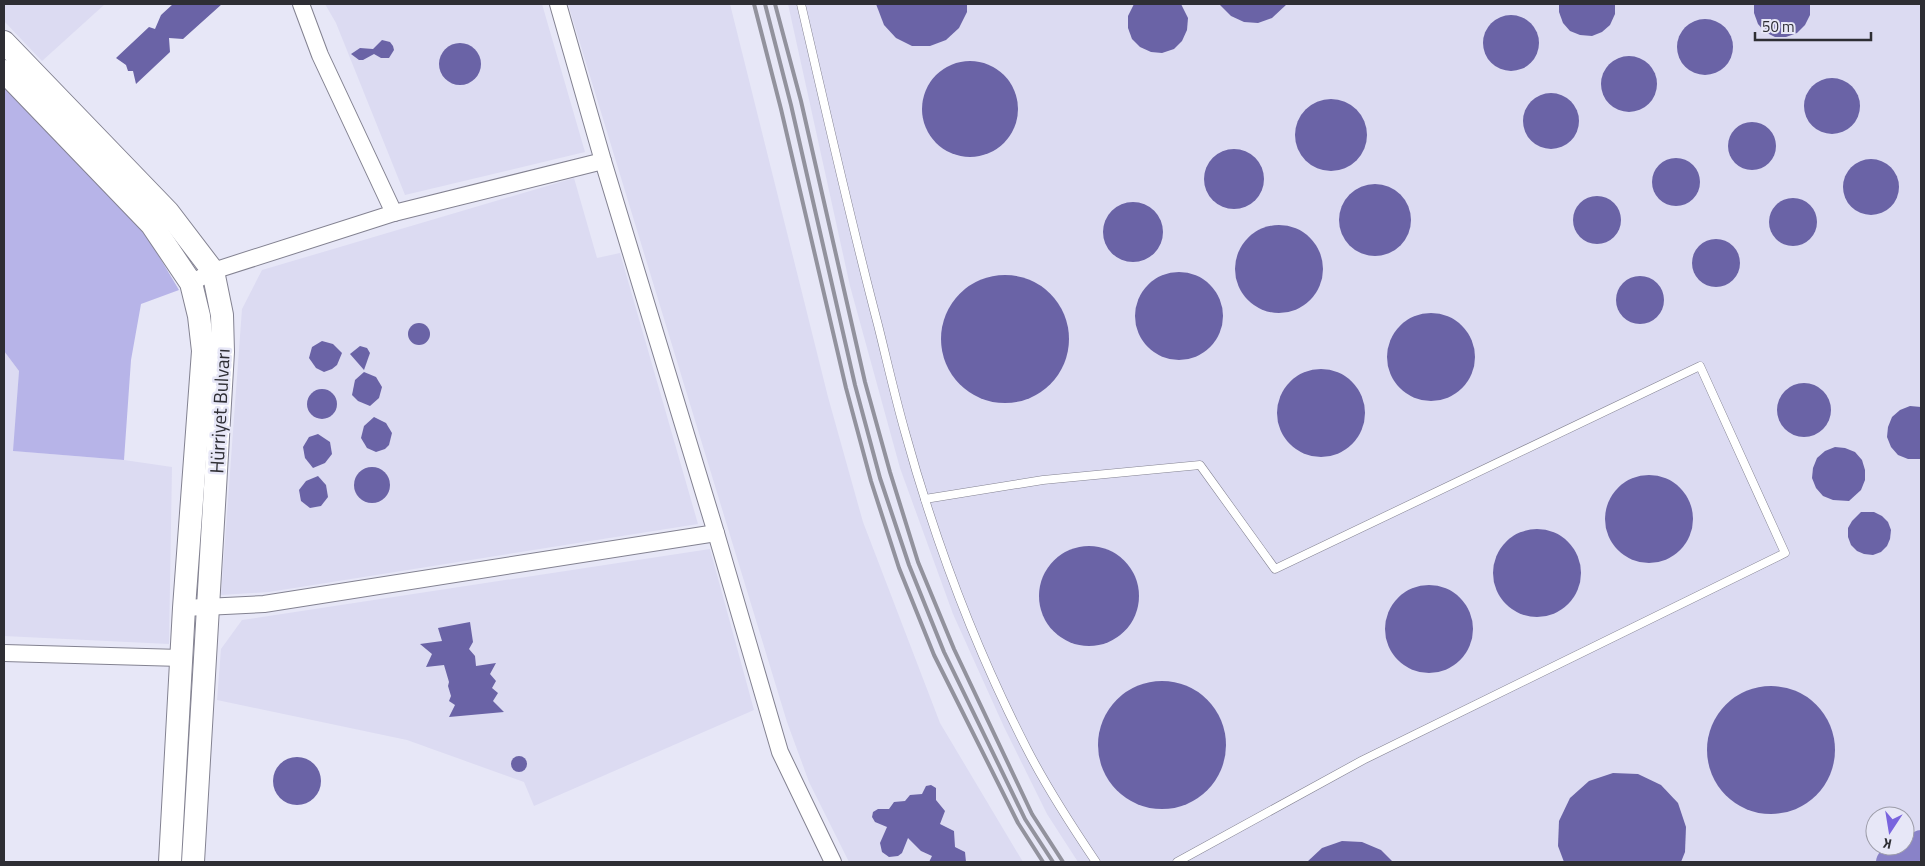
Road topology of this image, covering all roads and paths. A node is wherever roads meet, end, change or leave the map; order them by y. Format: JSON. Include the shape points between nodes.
{"nodes":[{"id":1,"x":301,"y":4,"type":"edge"},
{"id":2,"x":558,"y":4,"type":"edge"},
{"id":3,"x":801,"y":4,"type":"edge"},
{"id":4,"x":4,"y":42,"type":"edge"},
{"id":5,"x":4,"y":71,"type":"edge"},
{"id":6,"x":603,"y":161,"type":"junction"},
{"id":7,"x":394,"y":213,"type":"junction"},
{"id":8,"x":213,"y":271,"type":"junction"},
{"id":9,"x":191,"y":283,"type":"junction"},
{"id":10,"x":925,"y":498,"type":"junction"},
{"id":11,"x":716,"y":533,"type":"junction"},
{"id":12,"x":208,"y":606,"type":"junction"},
{"id":13,"x":184,"y":608,"type":"junction"},
{"id":14,"x":4,"y":653,"type":"edge"},
{"id":15,"x":181,"y":658,"type":"junction"},
{"id":16,"x":170,"y":862,"type":"edge"},
{"id":17,"x":193,"y":862,"type":"edge"},
{"id":18,"x":833,"y":862,"type":"edge"},
{"id":19,"x":1096,"y":862,"type":"edge"},
{"id":20,"x":1178,"y":862,"type":"edge"}],
"edges":[{"from":1,"to":7,"type":"street","via":[[320,55]]},
{"from":2,"to":6,"type":"street"},
{"from":3,"to":10,"type":"lane","via":[[863,269]]},
{"from":4,"to":8,"type":"main road","name":"Hürriyet Bulvarı","via":[[168,212]]},
{"from":5,"to":9,"type":"main road","name":"Hürriyet Bulvarı","via":[[152,225]]},
{"from":6,"to":7,"type":"street"},
{"from":6,"to":11,"type":"street"},
{"from":7,"to":8,"type":"street"},
{"from":8,"to":9,"type":"street"},
{"from":8,"to":12,"type":"main road","name":"Hürriyet Bulvarı","via":[[222,314],[223,352]]},
{"from":9,"to":13,"type":"main road","name":"Hürriyet Bulvarı","via":[[203,351]]},
{"from":10,"to":19,"type":"lane","via":[[962,605],[995,683],[1027,750],[1061,810]]},
{"from":10,"to":20,"type":"lane","via":[[1043,480],[1200,465],[1275,569],[1700,366],[1785,553],[1363,760]]},
{"from":11,"to":12,"type":"street","via":[[264,604]]},
{"from":11,"to":18,"type":"street","via":[[780,752]]},
{"from":12,"to":13,"type":"street"},
{"from":12,"to":17,"type":"main road","name":"Hürriyet Bulvarı"},
{"from":13,"to":15,"type":"main road","name":"Hürriyet Bulvarı"},
{"from":14,"to":15,"type":"street"},
{"from":15,"to":16,"type":"main road","name":"Hürriyet Bulvarı"}]}
